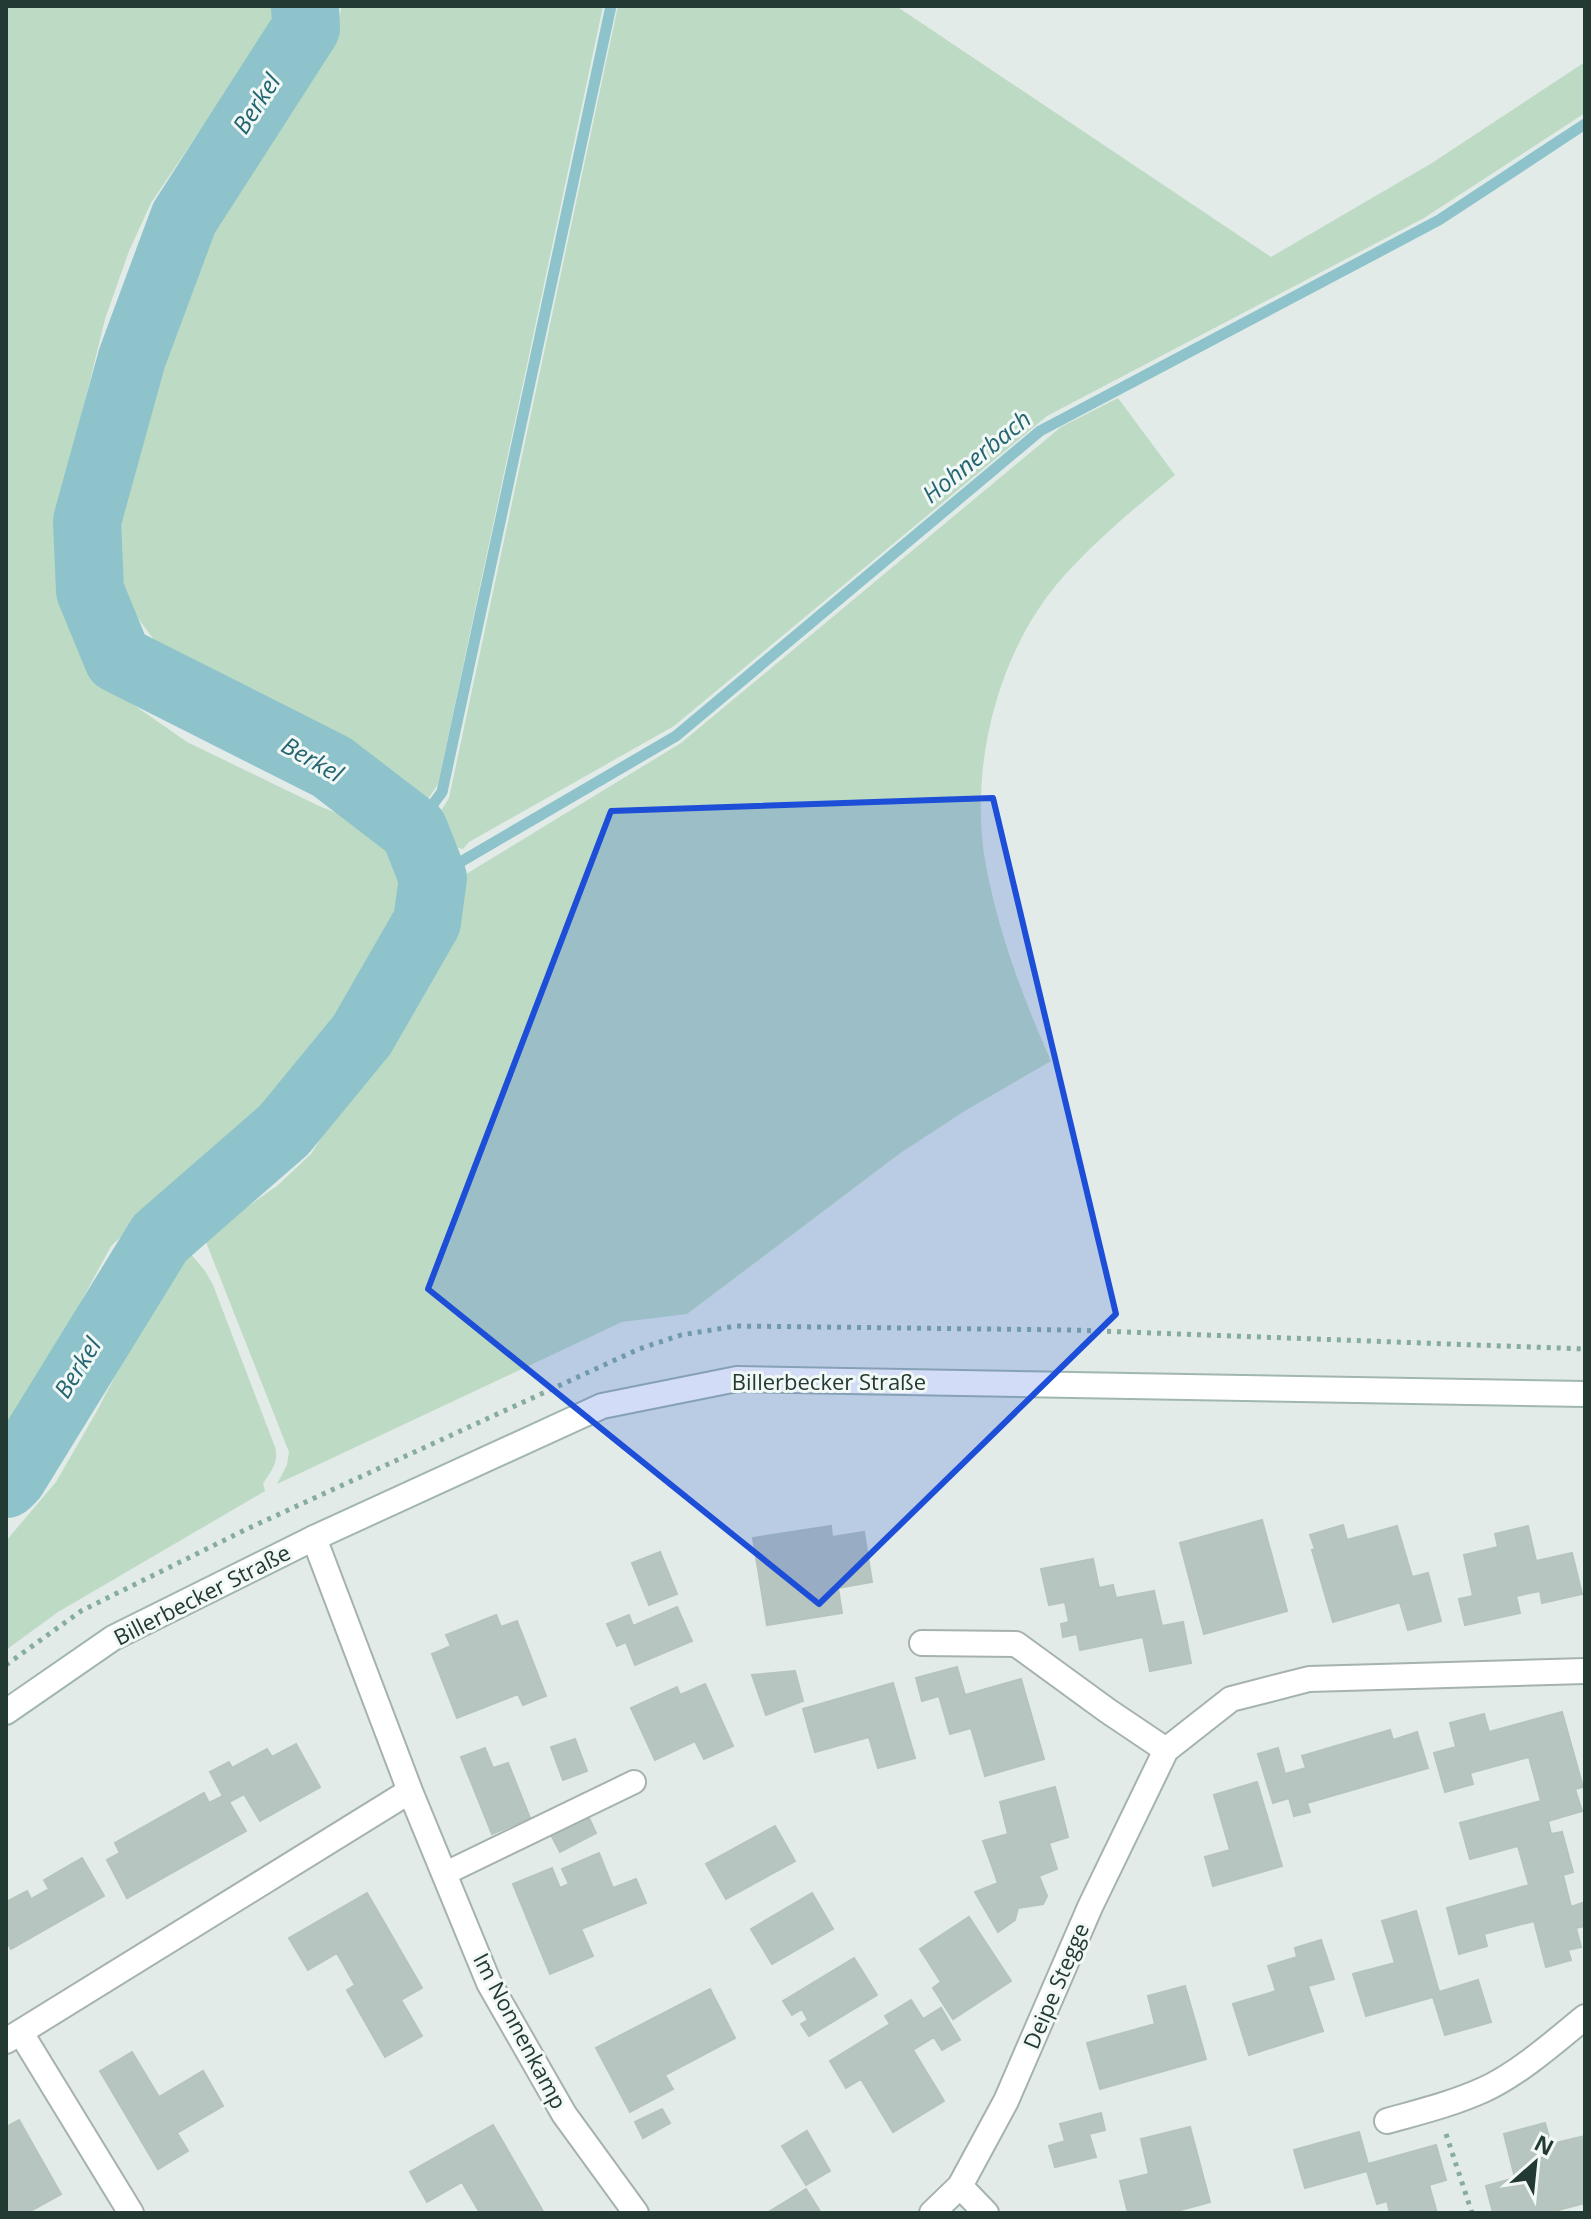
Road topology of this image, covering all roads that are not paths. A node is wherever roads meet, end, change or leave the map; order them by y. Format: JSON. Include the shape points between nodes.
{"nodes":[{"id":1,"x":1585,"y":1394,"type":"edge"},
{"id":2,"x":314,"y":1538,"type":"junction"},
{"id":3,"x":922,"y":1643,"type":"dead end"},
{"id":4,"x":1585,"y":1671,"type":"edge"},
{"id":5,"x":6,"y":1712,"type":"edge"},
{"id":6,"x":1166,"y":1750,"type":"junction"},
{"id":7,"x":634,"y":1782,"type":"dead end"},
{"id":8,"x":410,"y":1791,"type":"junction"},
{"id":9,"x":446,"y":1873,"type":"junction"},
{"id":10,"x":1585,"y":2017,"type":"edge"},
{"id":11,"x":14,"y":2037,"type":"edge"},
{"id":12,"x":1387,"y":2121,"type":"dead end"},
{"id":13,"x":960,"y":2186,"type":"junction"},
{"id":14,"x":131,"y":2213,"type":"edge"},
{"id":15,"x":636,"y":2213,"type":"edge"},
{"id":16,"x":932,"y":2213,"type":"edge"},
{"id":17,"x":986,"y":2213,"type":"edge"}],
"edges":[{"from":1,"to":2,"type":"street","name":"Billerbecker Straße","via":[[737,1379],[602,1406]]},
{"from":2,"to":5,"type":"street","name":"Billerbecker Straße","via":[[113,1638]]},
{"from":2,"to":8,"type":"street","name":"Im Nonnenkamp"},
{"from":3,"to":6,"type":"street","via":[[1016,1644]]},
{"from":4,"to":6,"type":"street","name":"Deipe Stegge","via":[[1309,1679],[1231,1699]]},
{"from":6,"to":13,"type":"street","name":"Deipe Stegge","via":[[1090,1907],[1006,2101]]},
{"from":7,"to":9,"type":"lane"},
{"from":8,"to":9,"type":"street","name":"Im Nonnenkamp"},
{"from":8,"to":11,"type":"street"},
{"from":9,"to":15,"type":"street","name":"Im Nonnenkamp","via":[[489,1983],[564,2114]]},
{"from":10,"to":12,"type":"street","via":[[1486,2089]]},
{"from":11,"to":14,"type":"street"},
{"from":13,"to":16,"type":"street"},
{"from":13,"to":17,"type":"street"}]}
